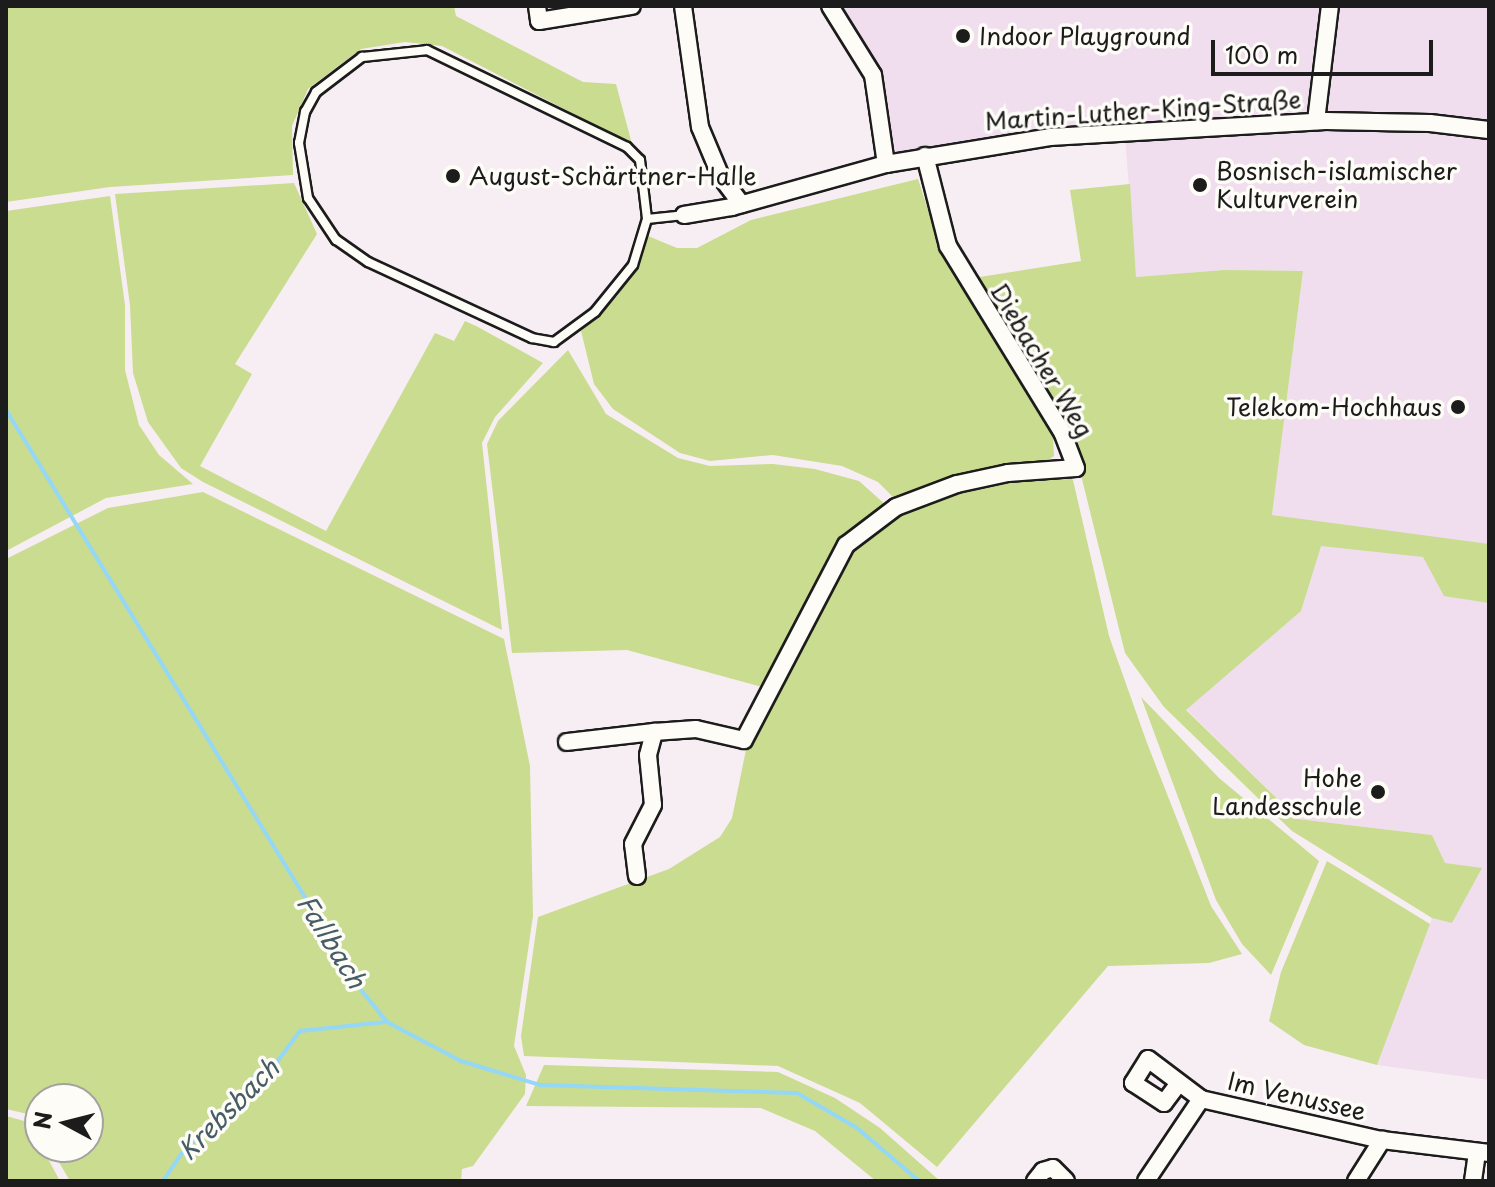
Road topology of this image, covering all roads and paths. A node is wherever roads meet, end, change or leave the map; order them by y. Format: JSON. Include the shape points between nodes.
{"nodes":[{"id":1,"x":537,"y":6,"type":"edge"},
{"id":2,"x":632,"y":6,"type":"edge"},
{"id":3,"x":683,"y":6,"type":"edge"},
{"id":4,"x":830,"y":6,"type":"edge"},
{"id":5,"x":1330,"y":6,"type":"edge"},
{"id":6,"x":1316,"y":121,"type":"junction"},
{"id":7,"x":1489,"y":130,"type":"edge"},
{"id":8,"x":925,"y":156,"type":"junction"},
{"id":9,"x":886,"y":164,"type":"junction"},
{"id":10,"x":741,"y":204,"type":"junction"},
{"id":11,"x":684,"y":215,"type":"joint"},
{"id":12,"x":647,"y":219,"type":"junction"},
{"id":13,"x":654,"y":732,"type":"junction"},
{"id":14,"x":567,"y":742,"type":"dead end"},
{"id":15,"x":637,"y":876,"type":"dead end"},
{"id":16,"x":1179,"y":1083,"type":"dead end"},
{"id":17,"x":1201,"y":1099,"type":"junction"},
{"id":18,"x":1382,"y":1140,"type":"junction"},
{"id":19,"x":1483,"y":1153,"type":"edge"},
{"id":20,"x":1035,"y":1181,"type":"edge"},
{"id":21,"x":1066,"y":1181,"type":"edge"},
{"id":22,"x":1146,"y":1181,"type":"edge"},
{"id":23,"x":1356,"y":1181,"type":"edge"},
{"id":24,"x":1473,"y":1181,"type":"edge"}],
"edges":[{"from":1,"to":2,"type":"street","via":[[539,21]]},
{"from":3,"to":10,"type":"street","via":[[700,127],[721,177]]},
{"from":4,"to":9,"type":"street","via":[[873,75]]},
{"from":5,"to":6,"type":"street","name":"Martin-Luther-King-Straße"},
{"from":6,"to":7,"type":"street","name":"Martin-Luther-King-Straße"},
{"from":6,"to":8,"type":"street","name":"Martin-Luther-King-Straße","via":[[1050,137]]},
{"from":8,"to":9,"type":"street","name":"Martin-Luther-King-Straße"},
{"from":8,"to":13,"type":"street","name":"Diebacher Weg","via":[[948,246],[1062,432],[1076,468],[982,477],[896,507],[846,545],[744,740],[696,729]]},
{"from":9,"to":10,"type":"street","name":"Martin-Luther-King-Straße"},
{"from":10,"to":11,"type":"street","name":"Martin-Luther-King-Straße"},
{"from":11,"to":12,"type":"lane"},
{"from":12,"to":12,"type":"lane","via":[[633,265],[613,295],[563,338],[540,341],[473,306],[436,296],[336,240],[318,218],[301,178],[300,127],[316,92],[346,66],[384,51],[427,50],[627,147],[640,160]]},
{"from":13,"to":14,"type":"street","name":"Diebacher Weg"},
{"from":13,"to":15,"type":"street","via":[[648,755],[653,805],[633,844]]},
{"from":16,"to":17,"type":"street","name":"Im Venussee"},
{"from":17,"to":18,"type":"street","name":"Im Venussee"},
{"from":17,"to":22,"type":"street","name":"Im Venussee"},
{"from":18,"to":19,"type":"street","name":"Im Venussee"},
{"from":18,"to":23,"type":"street","name":"Im Venussee"},
{"from":19,"to":24,"type":"street","name":"Im Venussee"},
{"from":20,"to":21,"type":"street","via":[[1048,1168]]}]}
